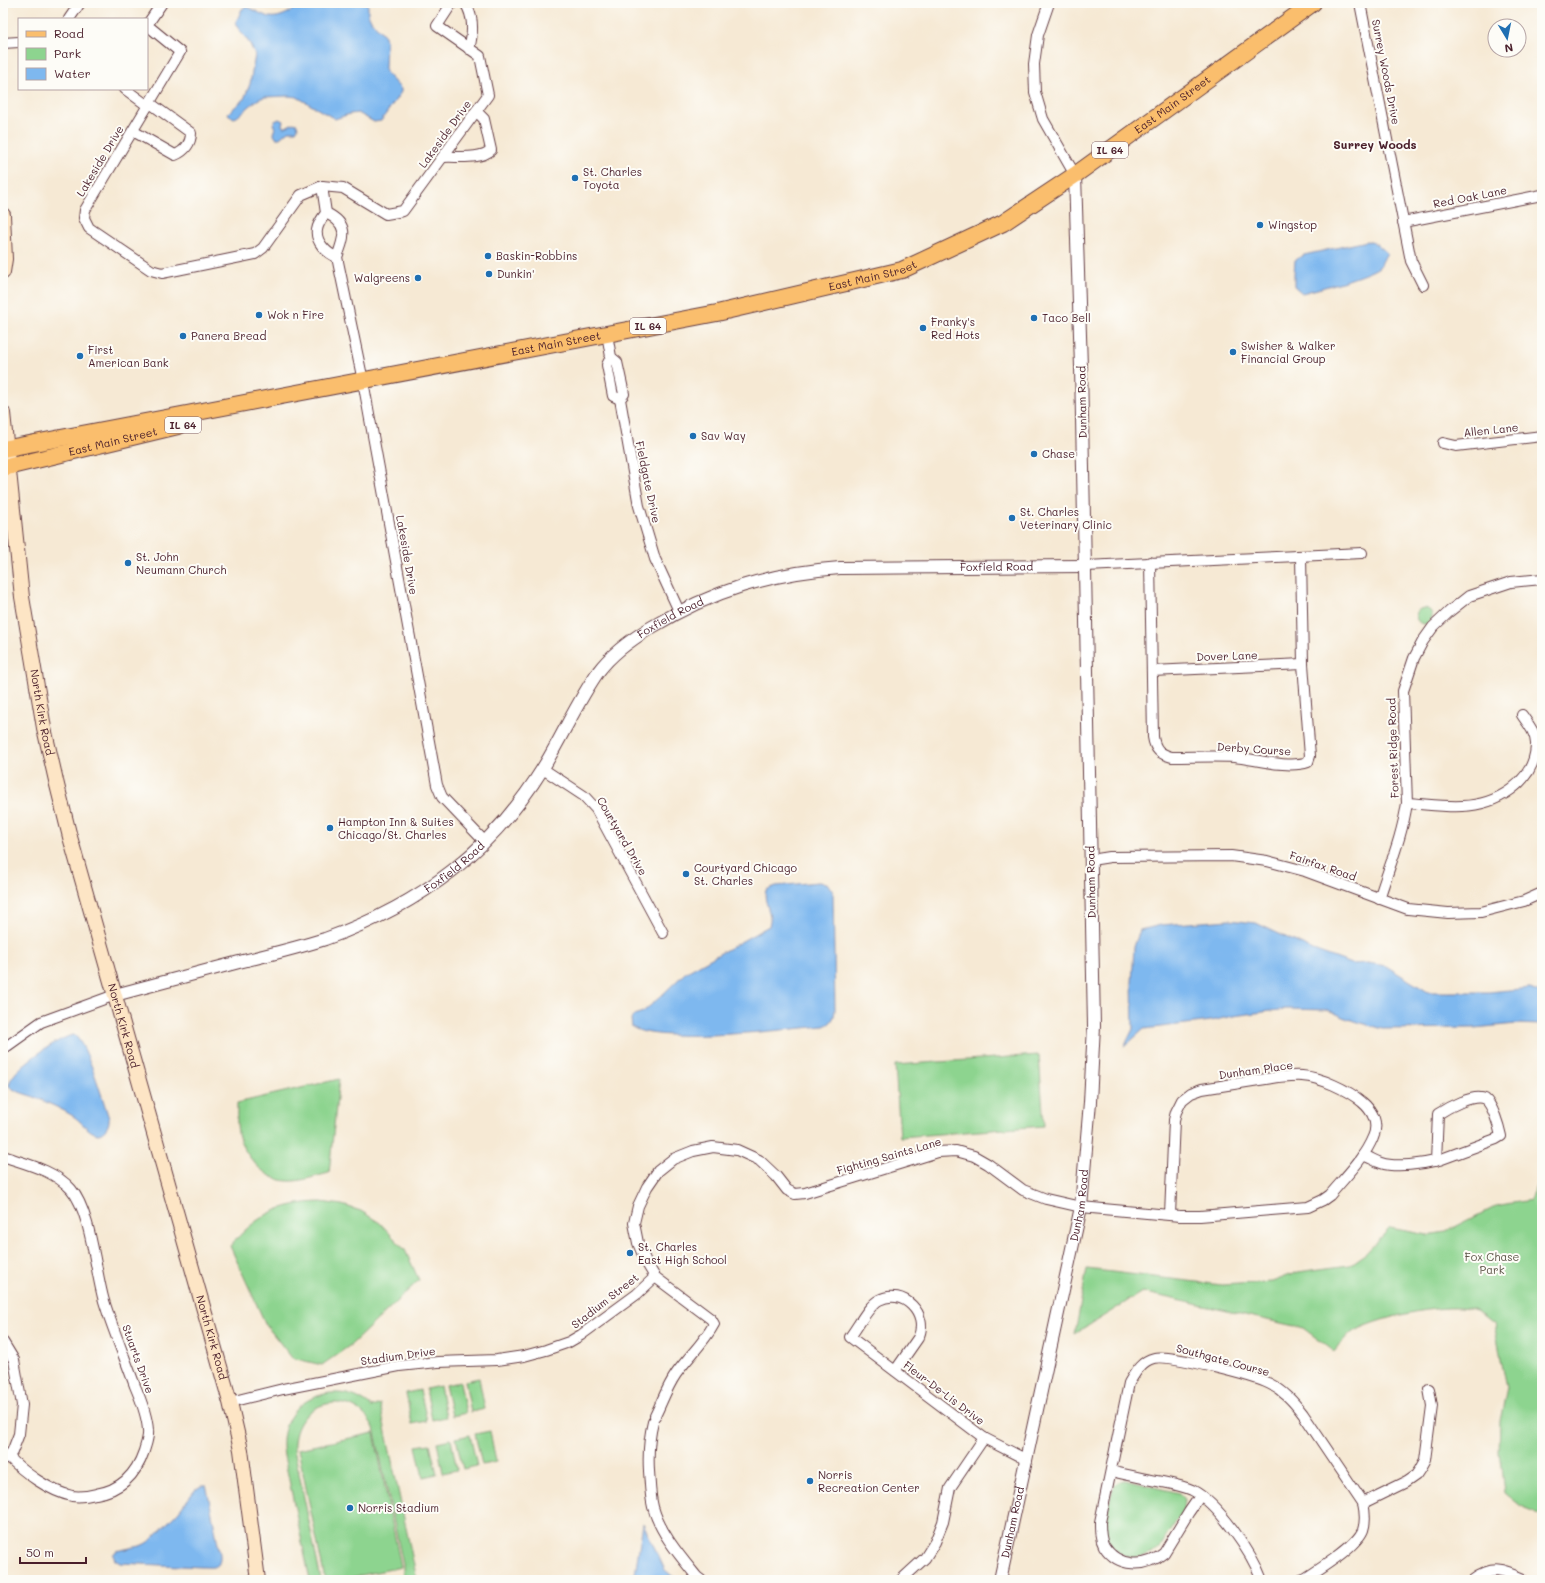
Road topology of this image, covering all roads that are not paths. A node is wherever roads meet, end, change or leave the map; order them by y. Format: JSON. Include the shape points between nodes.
{"nodes":[{"id":1,"x":80,"y":3,"type":"edge"},
{"id":2,"x":162,"y":3,"type":"edge"},
{"id":3,"x":452,"y":3,"type":"edge"},
{"id":4,"x":465,"y":3,"type":"edge"},
{"id":5,"x":1049,"y":3,"type":"edge"},
{"id":6,"x":1313,"y":3,"type":"edge"},
{"id":7,"x":1360,"y":3,"type":"edge"},
{"id":8,"x":70,"y":18,"type":"edge"},
{"id":9,"x":148,"y":24,"type":"edge"},
{"id":10,"x":148,"y":26,"type":"edge"},
{"id":11,"x":18,"y":42,"type":"edge"},
{"id":12,"x":3,"y":43,"type":"edge"},
{"id":13,"x":469,"y":49,"type":"junction"},
{"id":14,"x":127,"y":90,"type":"edge"},
{"id":15,"x":149,"y":104,"type":"junction"},
{"id":16,"x":476,"y":111,"type":"junction"},
{"id":17,"x":132,"y":131,"type":"junction"},
{"id":18,"x":443,"y":157,"type":"junction"},
{"id":19,"x":1075,"y":175,"type":"junction"},
{"id":20,"x":322,"y":186,"type":"junction"},
{"id":21,"x":1542,"y":195,"type":"edge"},
{"id":22,"x":326,"y":213,"type":"junction"},
{"id":23,"x":3,"y":215,"type":"edge"},
{"id":24,"x":1403,"y":222,"type":"junction"},
{"id":25,"x":337,"y":257,"type":"junction"},
{"id":26,"x":3,"y":272,"type":"edge"},
{"id":27,"x":1423,"y":285,"type":"dead end"},
{"id":28,"x":607,"y":334,"type":"junction"},
{"id":29,"x":363,"y":381,"type":"junction"},
{"id":30,"x":3,"y":413,"type":"edge"},
{"id":31,"x":1542,"y":436,"type":"edge"},
{"id":32,"x":1443,"y":443,"type":"dead end"},
{"id":33,"x":4,"y":449,"type":"edge"},
{"id":34,"x":5,"y":468,"type":"edge"},
{"id":35,"x":1362,"y":553,"type":"dead end"},
{"id":36,"x":1301,"y":556,"type":"junction"},
{"id":37,"x":1150,"y":562,"type":"junction"},
{"id":38,"x":1086,"y":566,"type":"junction"},
{"id":39,"x":1542,"y":579,"type":"edge"},
{"id":40,"x":679,"y":611,"type":"junction"},
{"id":41,"x":1303,"y":664,"type":"junction"},
{"id":42,"x":1152,"y":671,"type":"junction"},
{"id":43,"x":1522,"y":716,"type":"dead end"},
{"id":44,"x":542,"y":769,"type":"junction"},
{"id":45,"x":1407,"y":803,"type":"junction"},
{"id":46,"x":485,"y":842,"type":"junction"},
{"id":47,"x":1091,"y":860,"type":"junction"},
{"id":48,"x":1542,"y":893,"type":"edge"},
{"id":49,"x":1379,"y":899,"type":"junction"},
{"id":50,"x":663,"y":932,"type":"dead end"},
{"id":51,"x":115,"y":995,"type":"junction"},
{"id":52,"x":3,"y":1049,"type":"edge"},
{"id":53,"x":1363,"y":1155,"type":"junction"},
{"id":54,"x":3,"y":1156,"type":"edge"},
{"id":55,"x":1436,"y":1161,"type":"junction"},
{"id":56,"x":1081,"y":1207,"type":"junction"},
{"id":57,"x":1170,"y":1215,"type":"junction"},
{"id":58,"x":655,"y":1277,"type":"junction"},
{"id":59,"x":3,"y":1342,"type":"edge"},
{"id":60,"x":569,"y":1342,"type":"joint"},
{"id":61,"x":895,"y":1371,"type":"junction"},
{"id":62,"x":1429,"y":1389,"type":"dead end"},
{"id":63,"x":230,"y":1402,"type":"junction"},
{"id":64,"x":984,"y":1438,"type":"junction"},
{"id":65,"x":5,"y":1458,"type":"edge"},
{"id":66,"x":1027,"y":1460,"type":"junction"},
{"id":67,"x":1111,"y":1471,"type":"junction"},
{"id":68,"x":1200,"y":1496,"type":"junction"},
{"id":69,"x":1363,"y":1503,"type":"junction"},
{"id":70,"x":258,"y":1580,"type":"edge"},
{"id":71,"x":701,"y":1580,"type":"edge"},
{"id":72,"x":901,"y":1580,"type":"edge"},
{"id":73,"x":1000,"y":1580,"type":"edge"},
{"id":74,"x":1262,"y":1580,"type":"edge"},
{"id":75,"x":1301,"y":1580,"type":"edge"},
{"id":76,"x":1472,"y":1580,"type":"edge"},
{"id":77,"x":1522,"y":1580,"type":"edge"}],
"edges":[{"from":1,"to":8,"type":"street"},
{"from":2,"to":9,"type":"street","name":"Lakeside Drive"},
{"from":3,"to":13,"type":"street","name":"Lakeside Drive","via":[[437,26]]},
{"from":4,"to":13,"type":"street","via":[[471,14],[473,36]]},
{"from":5,"to":19,"type":"street","via":[[1038,35],[1034,64],[1035,92],[1043,119]]},
{"from":6,"to":19,"type":"main road","name":"East Main Street","number":"IL 64"},
{"from":7,"to":24,"type":"street","name":"Surrey Woods Drive"},
{"from":10,"to":15,"type":"street","name":"Lakeside Drive","via":[[180,52]]},
{"from":11,"to":12,"type":"street"},
{"from":13,"to":16,"type":"street","name":"Lakeside Drive","via":[[480,56],[488,95]]},
{"from":14,"to":15,"type":"street"},
{"from":15,"to":17,"type":"street","name":"Lakeside Drive"},
{"from":15,"to":17,"type":"street","via":[[191,132],[191,140],[182,152],[175,155]]},
{"from":16,"to":18,"type":"street","name":"Lakeside Drive"},
{"from":16,"to":18,"type":"street","via":[[484,120],[491,150],[478,156]]},
{"from":17,"to":20,"type":"street","name":"Lakeside Drive","via":[[85,210],[84,218],[89,228],[151,270],[162,273],[255,254],[263,248],[301,195]]},
{"from":18,"to":20,"type":"street","name":"Lakeside Drive","via":[[403,211],[386,214],[344,188]]},
{"from":19,"to":28,"type":"main road","name":"East Main Street","number":"IL 64","via":[[1003,223],[902,270],[717,313]]},
{"from":19,"to":38,"type":"street","name":"Dunham Road"},
{"from":20,"to":22,"type":"street"},
{"from":21,"to":24,"type":"street","name":"Red Oak Lane"},
{"from":22,"to":25,"type":"street","name":"Lakeside Drive","via":[[339,221],[344,230]]},
{"from":22,"to":25,"type":"street","via":[[316,232],[326,252]]},
{"from":23,"to":26,"type":"main road"},
{"from":24,"to":27,"type":"street","name":"Surrey Woods Drive","via":[[1411,261]]},
{"from":25,"to":29,"type":"street","name":"Lakeside Drive"},
{"from":28,"to":29,"type":"main road","name":"East Main Street","number":"IL 64"},
{"from":28,"to":40,"type":"street","name":"Fieldgate Drive","via":[[611,357],[607,365],[613,396],[620,399],[639,506],[655,559]]},
{"from":29,"to":33,"type":"main road","name":"East Main Street","number":"IL 64"},
{"from":29,"to":34,"type":"main road","name":"East Main Street","number":"IL 64"},
{"from":29,"to":46,"type":"street","name":"Lakeside Drive","via":[[437,785],[442,797]]},
{"from":30,"to":33,"type":"main road","name":"North Kirk Road"},
{"from":31,"to":32,"type":"street","name":"Allen Lane","via":[[1456,446]]},
{"from":33,"to":34,"type":"main road","name":"North Kirk Road"},
{"from":34,"to":51,"type":"main road","name":"North Kirk Road","via":[[22,597],[44,728],[70,837]]},
{"from":35,"to":36,"type":"street","name":"Foxfield Road"},
{"from":36,"to":37,"type":"street","name":"Foxfield Road"},
{"from":36,"to":41,"type":"street","name":"Derby Course"},
{"from":37,"to":38,"type":"street","name":"Foxfield Road"},
{"from":37,"to":42,"type":"street","name":"Derby Course"},
{"from":38,"to":40,"type":"street","name":"Foxfield Road","via":[[815,570],[754,581]]},
{"from":38,"to":47,"type":"street","name":"Dunham Road"},
{"from":39,"to":45,"type":"street","name":"Forest Ridge Road","via":[[1511,582],[1469,596],[1433,627],[1423,641],[1414,658],[1403,691]]},
{"from":40,"to":44,"type":"street","name":"Foxfield Road","via":[[634,638],[600,670]]},
{"from":41,"to":42,"type":"street","name":"Dover Lane"},
{"from":41,"to":42,"type":"street","name":"Derby Course","via":[[1310,756],[1308,762],[1303,764],[1233,757],[1164,755],[1157,750],[1153,737]]},
{"from":43,"to":45,"type":"street","via":[[1533,732],[1536,745],[1533,763],[1523,780],[1508,792],[1488,801],[1463,806]]},
{"from":44,"to":46,"type":"street","name":"Foxfield Road","via":[[524,798]]},
{"from":44,"to":50,"type":"street","name":"Courtyard Drive","via":[[584,796],[596,809]]},
{"from":45,"to":49,"type":"street","name":"Forest Ridge Road","via":[[1405,820]]},
{"from":46,"to":51,"type":"street","name":"Foxfield Road","via":[[433,885],[369,921],[324,939]]},
{"from":47,"to":49,"type":"street","name":"Fairfax Road","via":[[1110,857],[1231,856],[1267,861],[1305,872]]},
{"from":47,"to":56,"type":"street","name":"Dunham Road","via":[[1094,1026]]},
{"from":48,"to":49,"type":"street","name":"Fairfax Road","via":[[1524,901],[1481,912],[1448,913],[1408,909]]},
{"from":51,"to":52,"type":"street","via":[[40,1022]]},
{"from":51,"to":63,"type":"main road","name":"North Kirk Road"},
{"from":53,"to":55,"type":"street","via":[[1390,1165]]},
{"from":53,"to":57,"type":"street","name":"Dunham Place","via":[[1330,1195],[1308,1207],[1200,1216]]},
{"from":53,"to":57,"type":"street","name":"Dunham Place","via":[[1374,1136],[1374,1116],[1359,1100],[1329,1083],[1302,1076],[1286,1076],[1202,1089],[1182,1100],[1176,1112]]},
{"from":54,"to":65,"type":"street","name":"Stuarts Drive","via":[[55,1176],[70,1188],[80,1202],[105,1303],[143,1406],[148,1429],[147,1442],[136,1470],[124,1483],[101,1494],[80,1496],[63,1493],[36,1480]]},
{"from":55,"to":55,"type":"street","via":[[1500,1136],[1490,1104],[1481,1098],[1470,1099],[1438,1114]]},
{"from":56,"to":57,"type":"street","name":"Dunham Place"},
{"from":56,"to":58,"type":"street","name":"Fighting Saints Lane","via":[[1046,1199],[1023,1190],[988,1164],[974,1156],[956,1151],[938,1152],[795,1194],[787,1190],[759,1160],[737,1150],[713,1147],[673,1159],[658,1171],[638,1206],[634,1223],[638,1244]]},
{"from":56,"to":66,"type":"street","name":"Dunham Road"},
{"from":58,"to":60,"type":"street","name":"Stadium Street","via":[[637,1294]]},
{"from":58,"to":71,"type":"street","via":[[711,1319],[714,1324],[668,1386],[649,1438],[650,1488],[654,1508],[674,1549]]},
{"from":59,"to":65,"type":"street","via":[[14,1360],[22,1405],[19,1434],[12,1452]]},
{"from":60,"to":63,"type":"street","name":"Stadium Drive","via":[[524,1356],[400,1366]]},
{"from":61,"to":61,"type":"street","name":"Fleur-De-Lis Drive","via":[[921,1332],[920,1315],[909,1302],[895,1296],[884,1298],[870,1308],[850,1337]]},
{"from":61,"to":64,"type":"street","name":"Fleur-De-Lis Drive"},
{"from":62,"to":69,"type":"street","via":[[1432,1406],[1425,1460],[1420,1469],[1406,1482]]},
{"from":63,"to":70,"type":"main road","name":"North Kirk Road","via":[[241,1450]]},
{"from":64,"to":66,"type":"street","name":"Fleur-De-Lis Drive"},
{"from":64,"to":72,"type":"street","via":[[950,1488],[944,1522],[935,1542],[925,1558]]},
{"from":66,"to":73,"type":"street","name":"Dunham Road"},
{"from":67,"to":68,"type":"street","via":[[1180,1486]]},
{"from":67,"to":68,"type":"street","name":"Southgate Course","via":[[1100,1522],[1100,1534],[1104,1546],[1123,1562],[1149,1562],[1164,1553]]},
{"from":67,"to":69,"type":"street","name":"Southgate Course","via":[[1129,1383],[1137,1369],[1146,1362],[1154,1358],[1168,1358],[1269,1383],[1285,1393],[1303,1414]]},
{"from":68,"to":74,"type":"street","via":[[1210,1502],[1227,1522],[1256,1565]]},
{"from":69,"to":75,"type":"street","name":"Southgate Course","via":[[1365,1523],[1357,1539],[1342,1553]]},
{"from":76,"to":77,"type":"street","via":[[1481,1573],[1493,1571]]}]}
